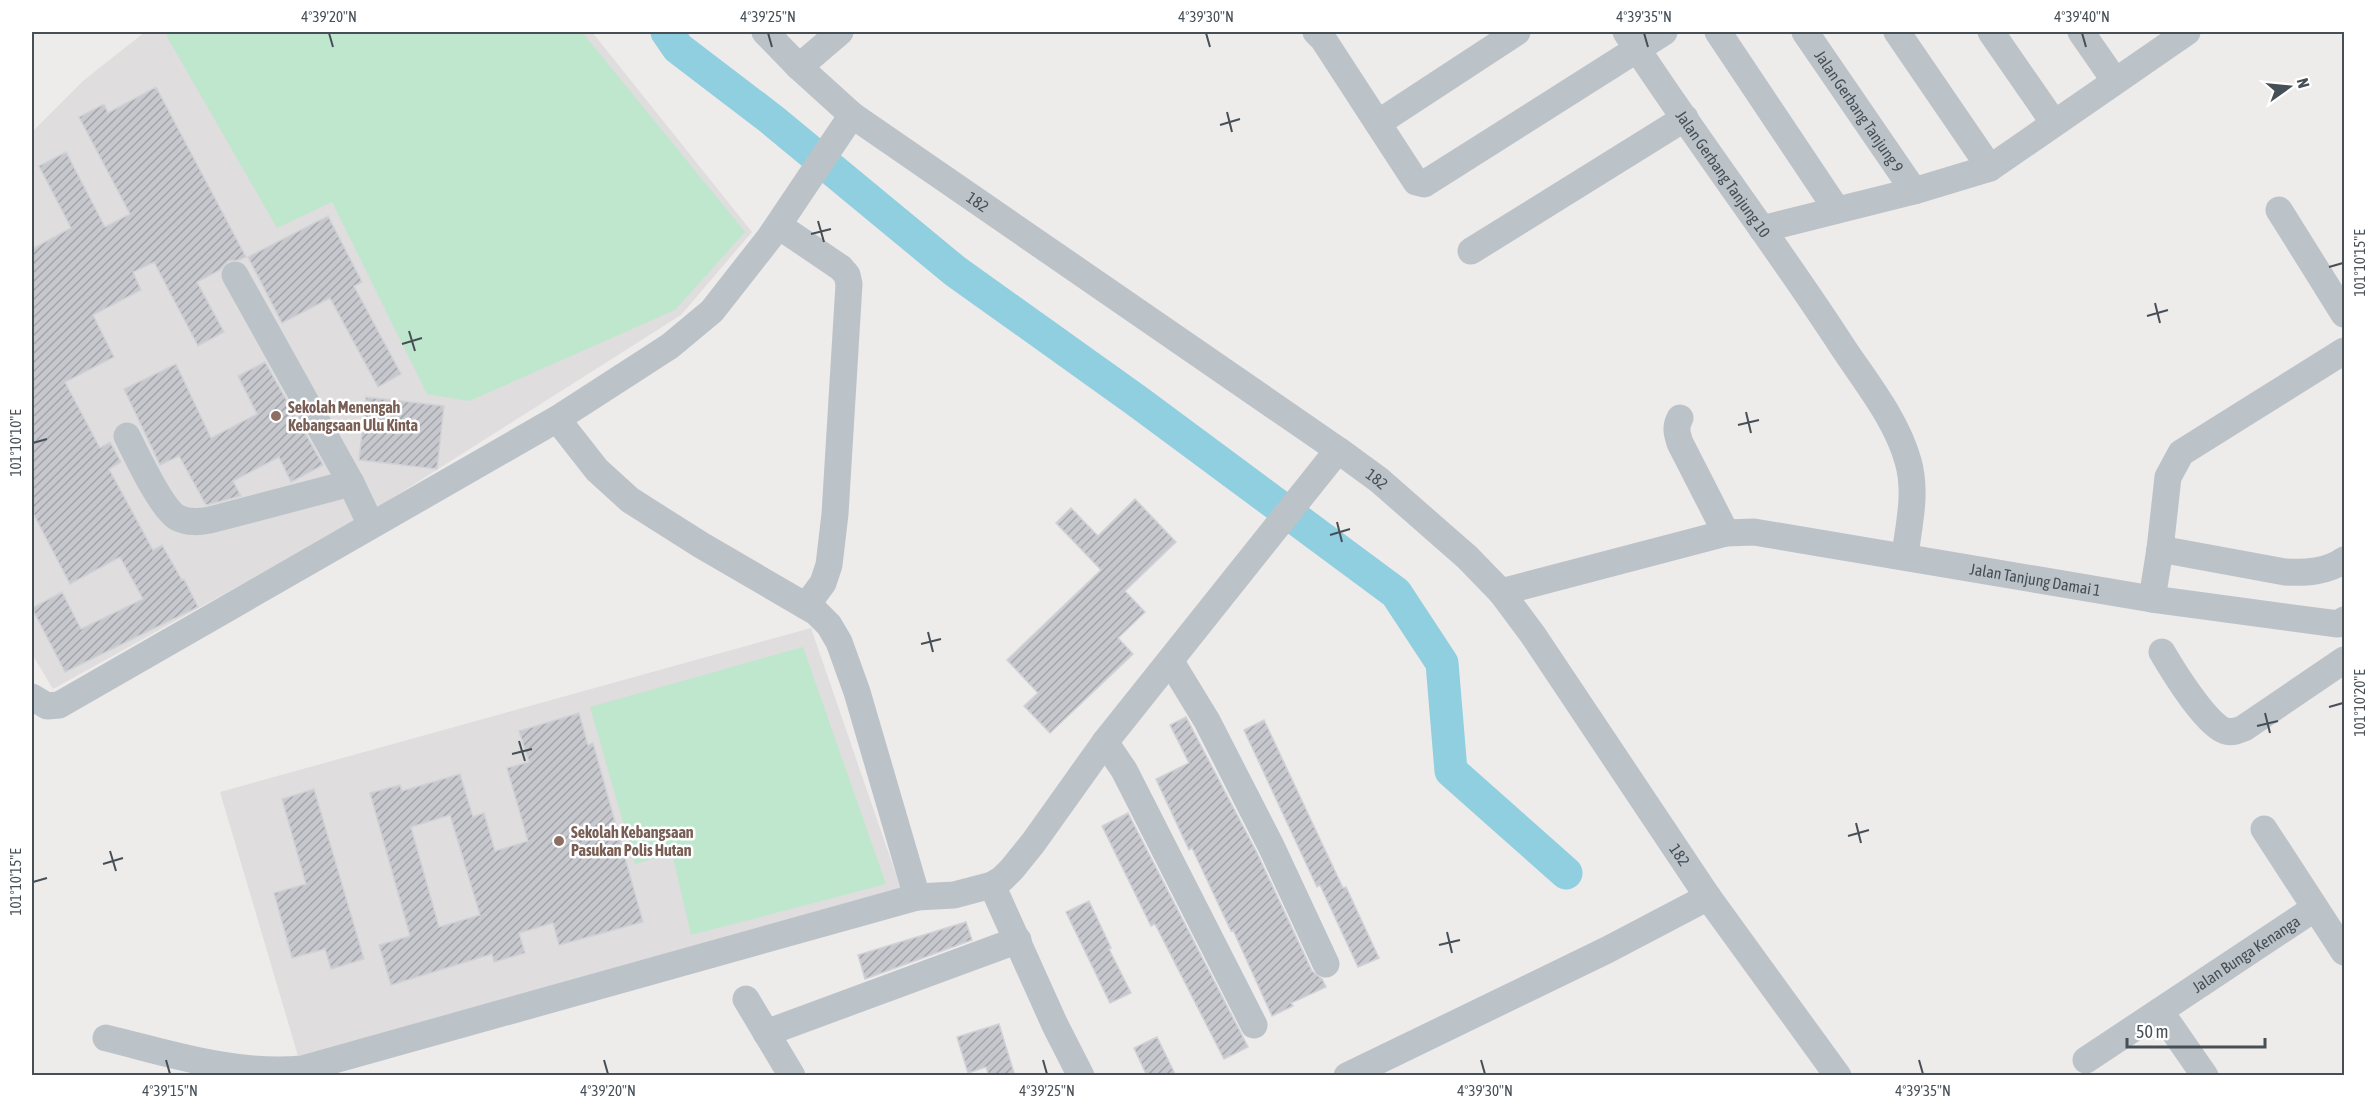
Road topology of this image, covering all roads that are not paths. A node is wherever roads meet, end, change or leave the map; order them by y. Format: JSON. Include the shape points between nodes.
{"nodes":[{"id":1,"x":765,"y":32,"type":"edge"},
{"id":2,"x":840,"y":32,"type":"edge"},
{"id":3,"x":1316,"y":32,"type":"edge"},
{"id":4,"x":1516,"y":32,"type":"edge"},
{"id":5,"x":1664,"y":32,"type":"edge"},
{"id":6,"x":1718,"y":32,"type":"edge"},
{"id":7,"x":1805,"y":32,"type":"edge"},
{"id":8,"x":1897,"y":32,"type":"edge"},
{"id":9,"x":1991,"y":32,"type":"edge"},
{"id":10,"x":2081,"y":32,"type":"edge"},
{"id":11,"x":2180,"y":34,"type":"edge"},
{"id":12,"x":1631,"y":41,"type":"edge"},
{"id":13,"x":799,"y":67,"type":"junction"},
{"id":14,"x":2115,"y":81,"type":"junction"},
{"id":15,"x":852,"y":115,"type":"junction"},
{"id":16,"x":1685,"y":118,"type":"junction"},
{"id":17,"x":1378,"y":123,"type":"junction"},
{"id":18,"x":2054,"y":123,"type":"junction"},
{"id":19,"x":1990,"y":168,"type":"junction"},
{"id":20,"x":1914,"y":190,"type":"junction"},
{"id":21,"x":1837,"y":210,"type":"junction"},
{"id":22,"x":2279,"y":210,"type":"dead end"},
{"id":23,"x":778,"y":226,"type":"junction"},
{"id":24,"x":1762,"y":229,"type":"junction"},
{"id":25,"x":1471,"y":251,"type":"dead end"},
{"id":26,"x":235,"y":275,"type":"dead end"},
{"id":27,"x":2344,"y":314,"type":"edge"},
{"id":28,"x":2344,"y":351,"type":"edge"},
{"id":29,"x":1680,"y":418,"type":"dead end"},
{"id":30,"x":557,"y":419,"type":"junction"},
{"id":31,"x":127,"y":436,"type":"dead end"},
{"id":32,"x":1338,"y":450,"type":"junction"},
{"id":33,"x":351,"y":483,"type":"junction"},
{"id":34,"x":371,"y":525,"type":"junction"},
{"id":35,"x":1726,"y":533,"type":"junction"},
{"id":36,"x":2160,"y":549,"type":"junction"},
{"id":37,"x":1905,"y":555,"type":"junction"},
{"id":38,"x":2344,"y":560,"type":"edge"},
{"id":39,"x":1501,"y":592,"type":"junction"},
{"id":40,"x":2152,"y":598,"type":"junction"},
{"id":41,"x":806,"y":606,"type":"junction"},
{"id":42,"x":2342,"y":626,"type":"edge"},
{"id":43,"x":2162,"y":652,"type":"dead end"},
{"id":44,"x":2344,"y":660,"type":"edge"},
{"id":45,"x":1171,"y":662,"type":"junction"},
{"id":46,"x":32,"y":698,"type":"edge"},
{"id":47,"x":1105,"y":742,"type":"junction"},
{"id":48,"x":2264,"y":829,"type":"dead end"},
{"id":49,"x":992,"y":885,"type":"junction"},
{"id":50,"x":917,"y":897,"type":"junction"},
{"id":51,"x":1708,"y":897,"type":"junction"},
{"id":52,"x":2315,"y":908,"type":"junction"},
{"id":53,"x":1018,"y":940,"type":"junction"},
{"id":54,"x":2344,"y":952,"type":"edge"},
{"id":55,"x":1326,"y":964,"type":"dead end"},
{"id":56,"x":746,"y":999,"type":"dead end"},
{"id":57,"x":2160,"y":1011,"type":"junction"},
{"id":58,"x":1254,"y":1025,"type":"dead end"},
{"id":59,"x":766,"y":1033,"type":"junction"},
{"id":60,"x":106,"y":1038,"type":"dead end"},
{"id":61,"x":2086,"y":1060,"type":"dead end"},
{"id":62,"x":792,"y":1076,"type":"edge"},
{"id":63,"x":1081,"y":1076,"type":"edge"},
{"id":64,"x":1347,"y":1076,"type":"edge"},
{"id":65,"x":1838,"y":1076,"type":"edge"},
{"id":66,"x":2205,"y":1076,"type":"edge"}],
"edges":[{"from":1,"to":13,"type":"street","name":"182"},
{"from":2,"to":13,"type":"street"},
{"from":3,"to":17,"type":"street"},
{"from":4,"to":17,"type":"street"},
{"from":5,"to":12,"type":"street"},
{"from":6,"to":21,"type":"street"},
{"from":7,"to":20,"type":"street","name":"Jalan Gerbang Tanjung 9"},
{"from":8,"to":19,"type":"street"},
{"from":9,"to":18,"type":"street"},
{"from":10,"to":14,"type":"street"},
{"from":11,"to":14,"type":"street"},
{"from":12,"to":16,"type":"street","name":"Jalan Gerbang Tanjung 10"},
{"from":12,"to":17,"type":"street","via":[[1424,184],[1416,182]]},
{"from":13,"to":15,"type":"street","name":"182"},
{"from":14,"to":18,"type":"street"},
{"from":15,"to":23,"type":"street"},
{"from":15,"to":32,"type":"street","name":"182"},
{"from":16,"to":24,"type":"street","name":"Jalan Gerbang Tanjung 10"},
{"from":16,"to":25,"type":"street"},
{"from":18,"to":19,"type":"street"},
{"from":19,"to":20,"type":"street"},
{"from":20,"to":21,"type":"street"},
{"from":21,"to":24,"type":"street"},
{"from":22,"to":27,"type":"street"},
{"from":23,"to":30,"type":"street","via":[[712,311],[670,346]]},
{"from":23,"to":41,"type":"street","via":[[841,268],[849,284],[829,566],[823,584]]},
{"from":24,"to":37,"type":"street","name":"Jalan Gerbang Tanjung 10","via":[[1891,420],[1908,458],[1913,496]]},
{"from":26,"to":33,"type":"street"},
{"from":28,"to":36,"type":"street","via":[[2181,453],[2168,477]]},
{"from":29,"to":35,"type":"street","via":[[1676,433]]},
{"from":30,"to":34,"type":"street"},
{"from":30,"to":41,"type":"street","via":[[597,470],[630,500]]},
{"from":31,"to":33,"type":"street","via":[[171,514],[181,520],[210,520]]},
{"from":32,"to":39,"type":"street","name":"182","via":[[1396,495]]},
{"from":32,"to":45,"type":"street"},
{"from":33,"to":34,"type":"street"},
{"from":34,"to":46,"type":"street","via":[[59,705],[46,706]]},
{"from":35,"to":37,"type":"street","name":"Jalan Tanjung Damai 1","via":[[1754,532]]},
{"from":35,"to":39,"type":"street","name":"Jalan Tanjung Damai 1"},
{"from":36,"to":38,"type":"street","via":[[2285,572],[2323,570]]},
{"from":36,"to":40,"type":"street"},
{"from":37,"to":40,"type":"street","name":"Jalan Tanjung Damai 1"},
{"from":39,"to":51,"type":"street","name":"182"},
{"from":40,"to":42,"type":"street","name":"Jalan Tanjung Damai 1"},
{"from":41,"to":50,"type":"street","via":[[829,625],[839,642]]},
{"from":43,"to":44,"type":"street","via":[[2197,704],[2225,731],[2244,728]]},
{"from":45,"to":47,"type":"street"},
{"from":45,"to":55,"type":"street","via":[[1213,732]]},
{"from":47,"to":49,"type":"street","via":[[1033,843]]},
{"from":47,"to":58,"type":"street","via":[[1124,770]]},
{"from":48,"to":52,"type":"street"},
{"from":49,"to":50,"type":"street","via":[[954,895]]},
{"from":49,"to":53,"type":"street"},
{"from":50,"to":60,"type":"street","via":[[302,1069],[233,1068]]},
{"from":51,"to":64,"type":"street"},
{"from":51,"to":65,"type":"street","name":"182"},
{"from":52,"to":54,"type":"street"},
{"from":52,"to":57,"type":"street","name":"Jalan Bunga Kenanga"},
{"from":53,"to":59,"type":"street"},
{"from":53,"to":63,"type":"street"},
{"from":56,"to":59,"type":"street"},
{"from":57,"to":61,"type":"street","name":"Jalan Bunga Kenanga"},
{"from":57,"to":66,"type":"street"},
{"from":59,"to":62,"type":"street"}]}
